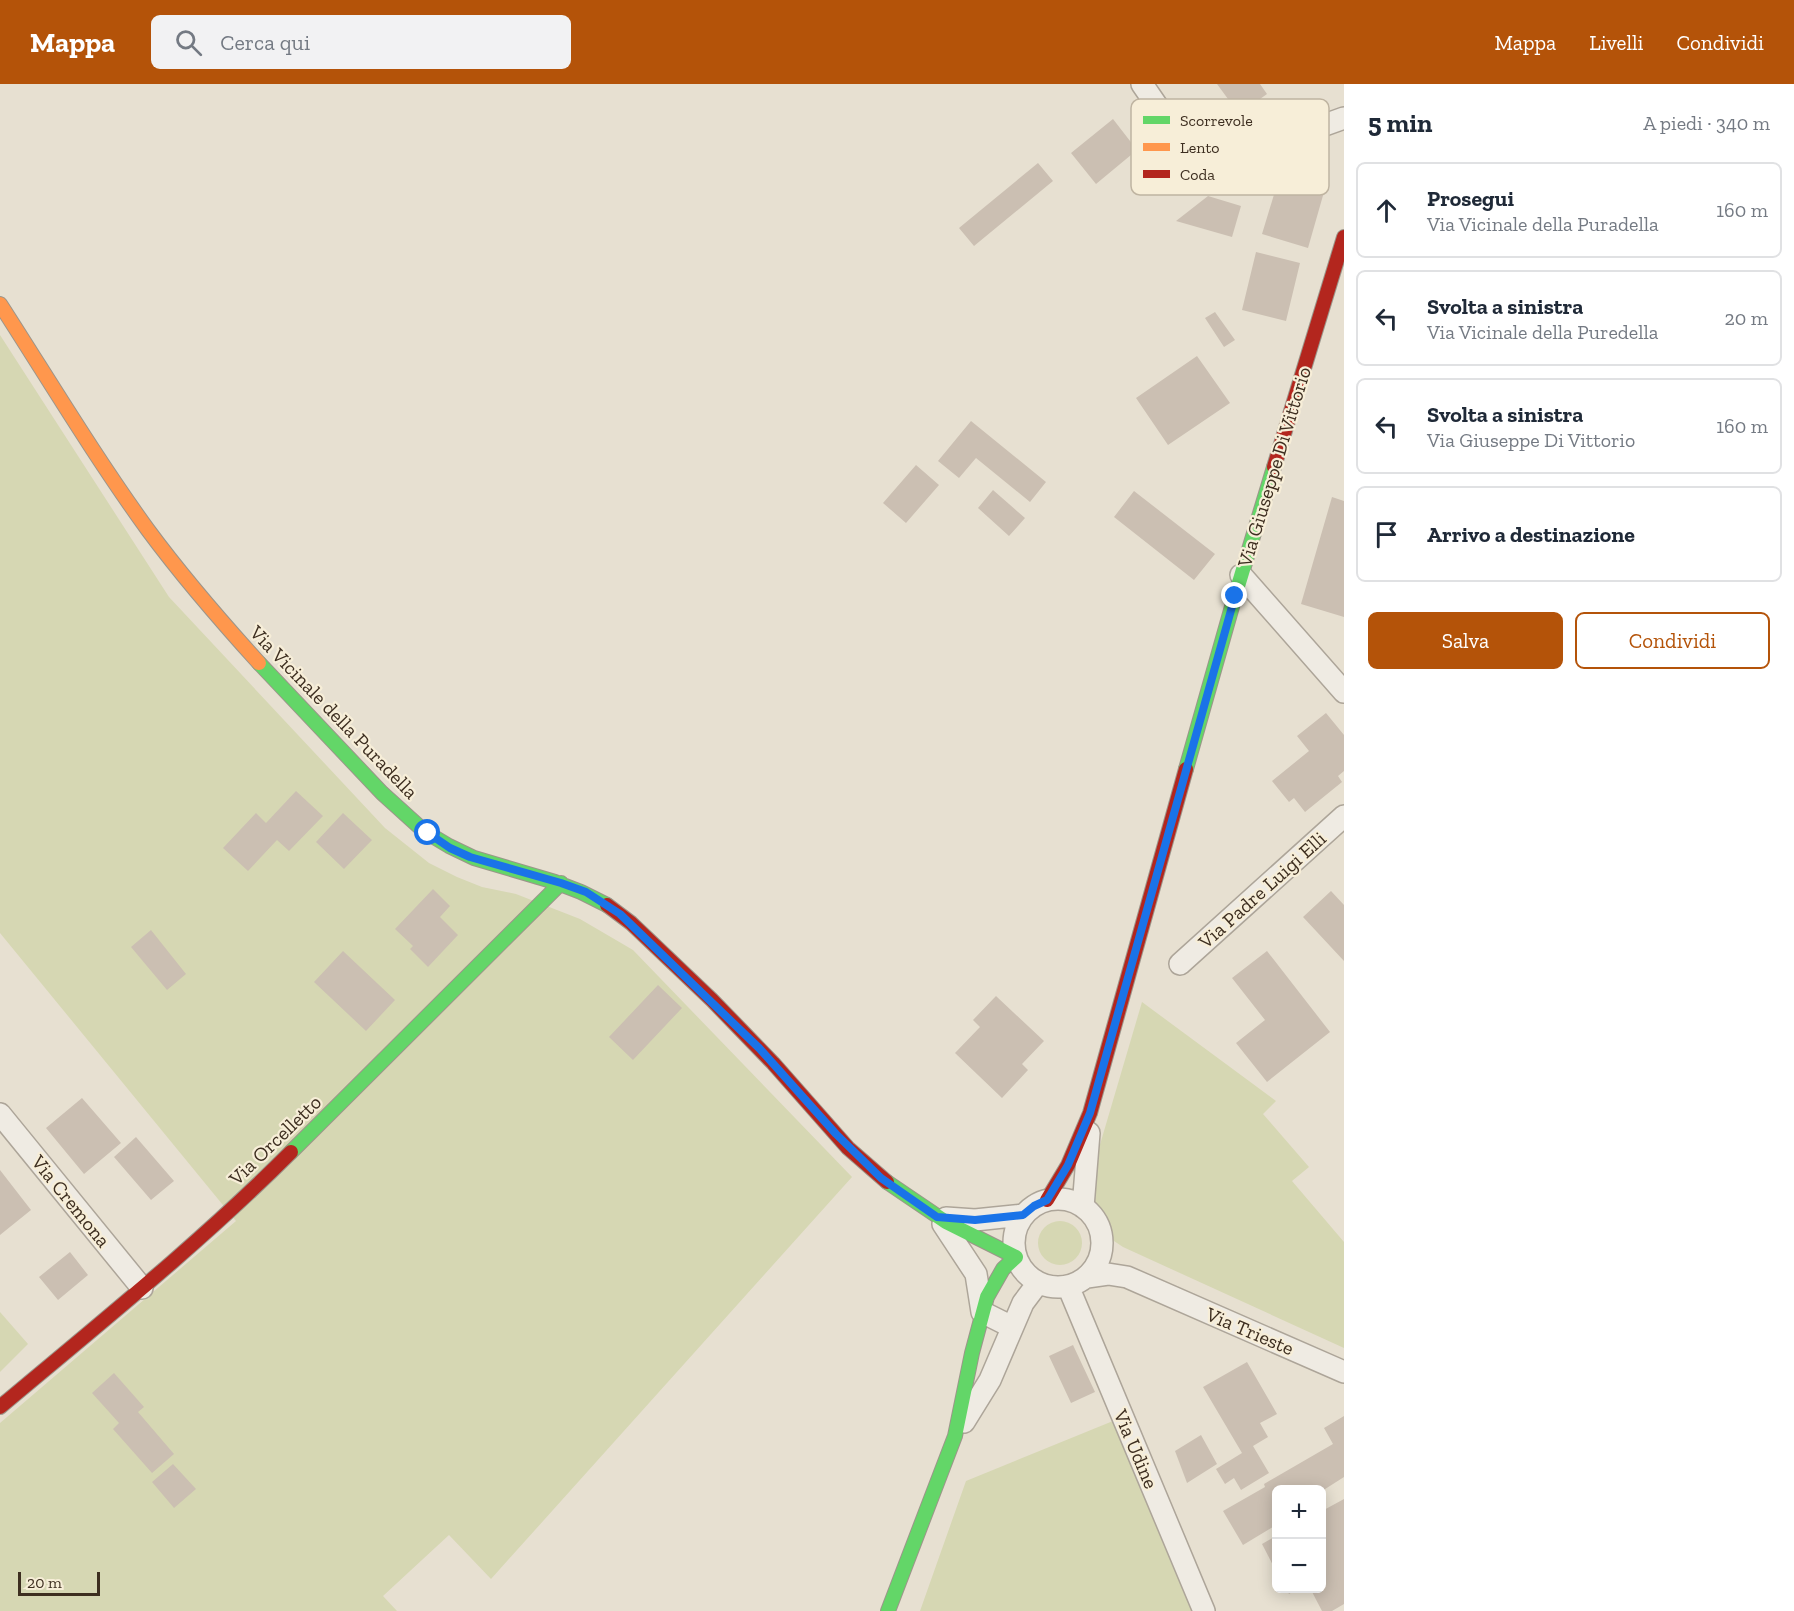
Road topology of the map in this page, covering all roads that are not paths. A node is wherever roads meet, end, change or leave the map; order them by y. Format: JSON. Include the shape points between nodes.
{"nodes":[{"id":1,"x":1142,"y":84,"type":"edge"},
{"id":2,"x":1153,"y":99,"type":"edge"},
{"id":3,"x":1344,"y":118,"type":"edge"},
{"id":4,"x":1329,"y":123,"type":"edge"},
{"id":5,"x":1344,"y":237,"type":"edge"},
{"id":6,"x":0,"y":304,"type":"edge"},
{"id":7,"x":1241,"y":575,"type":"junction"},
{"id":8,"x":1344,"y":692,"type":"edge"},
{"id":9,"x":1344,"y":816,"type":"edge"},
{"id":10,"x":561,"y":883,"type":"junction"},
{"id":11,"x":1180,"y":964,"type":"dead end"},
{"id":12,"x":1090,"y":1113,"type":"junction"},
{"id":13,"x":0,"y":1114,"type":"edge"},
{"id":14,"x":1047,"y":1200,"type":"junction"},
{"id":15,"x":1083,"y":1207,"type":"junction"},
{"id":16,"x":1023,"y":1215,"type":"junction"},
{"id":17,"x":937,"y":1217,"type":"junction"},
{"id":18,"x":1102,"y":1242,"type":"junction"},
{"id":19,"x":1016,"y":1257,"type":"junction"},
{"id":20,"x":1077,"y":1282,"type":"junction"},
{"id":21,"x":1038,"y":1283,"type":"junction"},
{"id":22,"x":142,"y":1288,"type":"junction"},
{"id":23,"x":1155,"y":1290,"type":"junction"},
{"id":24,"x":982,"y":1312,"type":"junction"},
{"id":25,"x":1012,"y":1327,"type":"junction"},
{"id":26,"x":1344,"y":1372,"type":"edge"},
{"id":27,"x":0,"y":1407,"type":"edge"},
{"id":28,"x":956,"y":1436,"type":"junction"},
{"id":29,"x":888,"y":1611,"type":"edge"},
{"id":30,"x":1204,"y":1611,"type":"edge"}],
"edges":[{"from":1,"to":2,"type":"street"},
{"from":3,"to":4,"type":"street"},
{"from":5,"to":7,"type":"street","name":"Via Giuseppe Di Vittorio"},
{"from":6,"to":10,"type":"street","name":"Via Vicinale della Puradella","via":[[120,489],[179,571],[386,796],[450,848]]},
{"from":7,"to":8,"type":"street"},
{"from":7,"to":12,"type":"street","name":"Via Giuseppe Di Vittorio"},
{"from":9,"to":11,"type":"street","name":"Via Padre Luigi Elli"},
{"from":10,"to":17,"type":"street","name":"Via Vicinale della Puradella","via":[[598,899],[627,920],[759,1048],[881,1178]]},
{"from":10,"to":22,"type":"street","name":"Via Orcelletto","via":[[250,1193]]},
{"from":12,"to":14,"type":"street","name":"Via Giuseppe Di Vittorio","via":[[1068,1165]]},
{"from":12,"to":15,"type":"street","name":"Via Giuseppe Di Vittorio"},
{"from":13,"to":22,"type":"street","name":"Via Cremona"},
{"from":14,"to":15,"type":"street","via":[[1072,1201]]},
{"from":14,"to":16,"type":"street"},
{"from":15,"to":18,"type":"street","via":[[1100,1228]]},
{"from":16,"to":17,"type":"street","via":[[975,1220]]},
{"from":16,"to":19,"type":"street","via":[[1014,1235]]},
{"from":17,"to":19,"type":"street","name":"Via Vicinale della Puradella"},
{"from":17,"to":24,"type":"street","via":[[976,1274]]},
{"from":18,"to":20,"type":"street","via":[[1095,1267]]},
{"from":18,"to":23,"type":"street","name":"Via Trieste","via":[[1123,1266]]},
{"from":19,"to":21,"type":"street","via":[[1021,1268]]},
{"from":19,"to":24,"type":"street","via":[[1003,1269]]},
{"from":20,"to":21,"type":"street","via":[[1048,1287]]},
{"from":20,"to":23,"type":"street","name":"Via Trieste","via":[[1108,1274],[1127,1277]]},
{"from":20,"to":30,"type":"street","name":"Via Udine"},
{"from":21,"to":25,"type":"street"},
{"from":22,"to":27,"type":"street","name":"Via Orcelletto"},
{"from":23,"to":26,"type":"street","name":"Via Trieste"},
{"from":24,"to":25,"type":"street"},
{"from":24,"to":28,"type":"street"},
{"from":25,"to":28,"type":"street","via":[[990,1380]]},
{"from":28,"to":29,"type":"street"}]}
